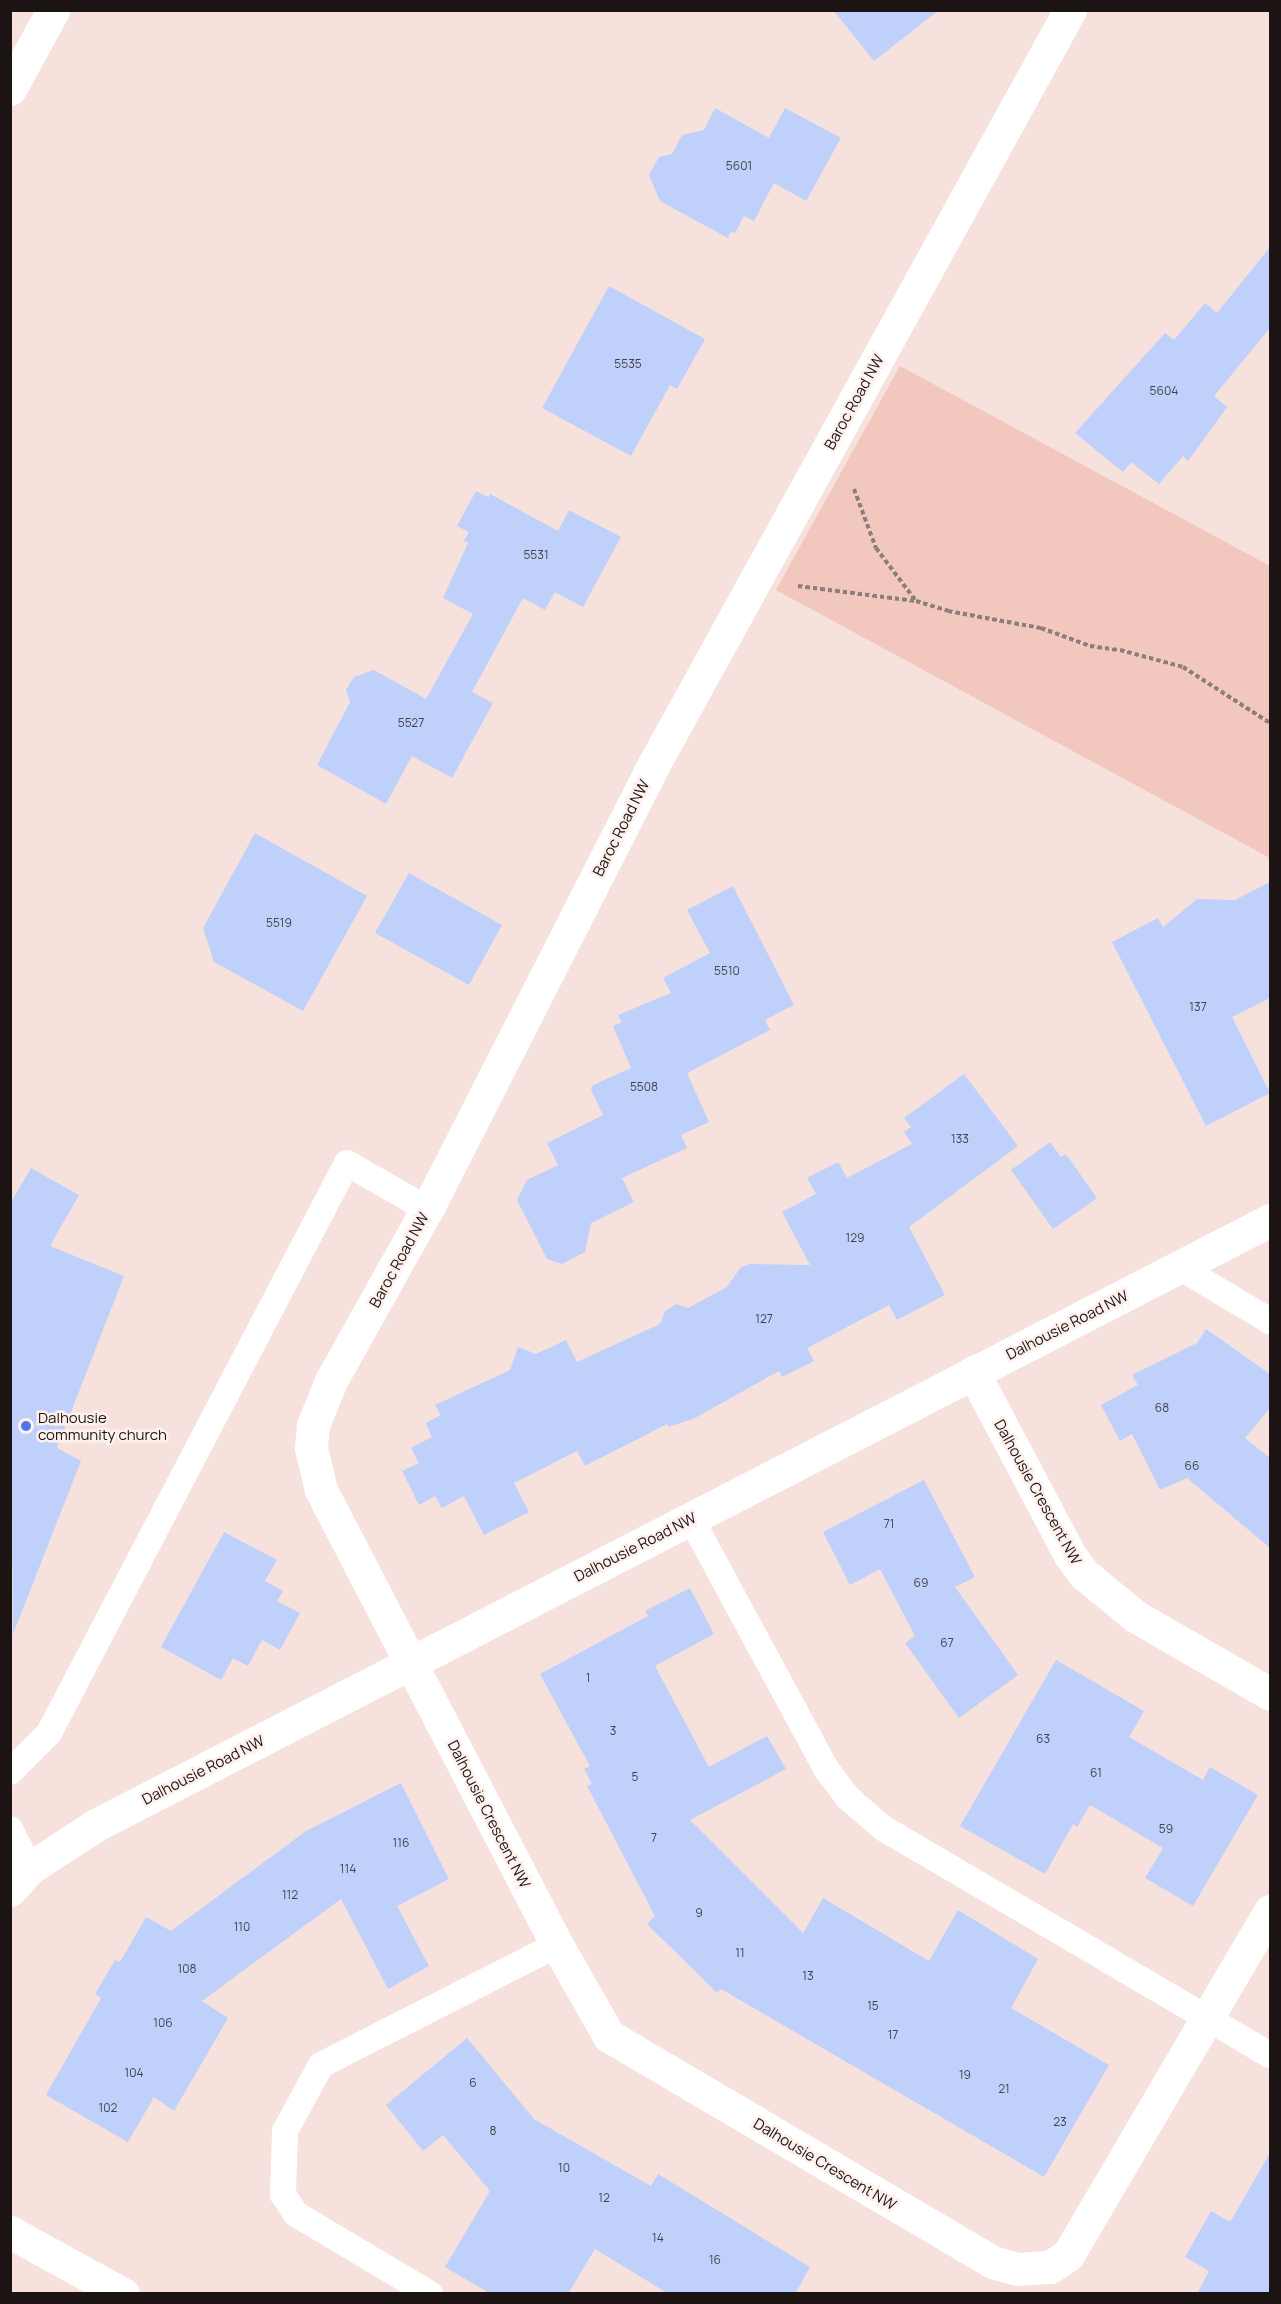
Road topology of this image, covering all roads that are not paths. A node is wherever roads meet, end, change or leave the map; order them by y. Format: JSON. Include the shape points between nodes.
{"nodes":[{"id":1,"x":53,"y":10,"type":"edge"},
{"id":2,"x":1070,"y":10,"type":"edge"},
{"id":3,"x":10,"y":88,"type":"edge"},
{"id":4,"x":427,"y":1209,"type":"junction"},
{"id":5,"x":1270,"y":1220,"type":"edge"},
{"id":6,"x":1181,"y":1268,"type":"junction"},
{"id":7,"x":1270,"y":1321,"type":"edge"},
{"id":8,"x":973,"y":1372,"type":"junction"},
{"id":9,"x":690,"y":1518,"type":"junction"},
{"id":10,"x":411,"y":1663,"type":"junction"},
{"id":11,"x":1270,"y":1694,"type":"edge"},
{"id":12,"x":10,"y":1772,"type":"edge"},
{"id":13,"x":10,"y":1829,"type":"edge"},
{"id":14,"x":20,"y":1879,"type":"edge"},
{"id":15,"x":1270,"y":1911,"type":"edge"},
{"id":16,"x":557,"y":1945,"type":"junction"},
{"id":17,"x":1207,"y":2018,"type":"junction"},
{"id":18,"x":1270,"y":2055,"type":"edge"},
{"id":19,"x":10,"y":2232,"type":"edge"},
{"id":20,"x":123,"y":2294,"type":"edge"},
{"id":21,"x":430,"y":2294,"type":"edge"}],
"edges":[{"from":1,"to":3,"type":"main road"},
{"from":2,"to":4,"type":"main road","name":"Baroc Road NW","via":[[654,764]]},
{"from":4,"to":10,"type":"main road","name":"Baroc Road NW","via":[[327,1389],[313,1425],[311,1448],[321,1491]]},
{"from":4,"to":12,"type":"lane","via":[[347,1163],[49,1733]]},
{"from":5,"to":6,"type":"main road","name":"Dalhousie Road NW"},
{"from":6,"to":7,"type":"lane"},
{"from":6,"to":8,"type":"main road","name":"Dalhousie Road NW"},
{"from":8,"to":9,"type":"main road","name":"Dalhousie Road NW"},
{"from":8,"to":11,"type":"main road","name":"Dalhousie Crescent NW","via":[[1084,1574],[1135,1616]]},
{"from":9,"to":10,"type":"main road","name":"Dalhousie Road NW"},
{"from":9,"to":17,"type":"lane","via":[[827,1770],[847,1797],[883,1828]]},
{"from":10,"to":14,"type":"main road","name":"Dalhousie Road NW","via":[[96,1825]]},
{"from":10,"to":16,"type":"main road","name":"Dalhousie Crescent NW"},
{"from":13,"to":14,"type":"lane"},
{"from":15,"to":17,"type":"main road","name":"Dalhousie Crescent NW"},
{"from":16,"to":17,"type":"main road","name":"Dalhousie Crescent NW","via":[[609,2036],[992,2262],[1018,2269],[1050,2267],[1068,2256]]},
{"from":16,"to":21,"type":"lane","via":[[321,2065],[285,2131],[284,2195],[296,2214]]},
{"from":17,"to":18,"type":"lane"},
{"from":19,"to":20,"type":"main road"}]}
